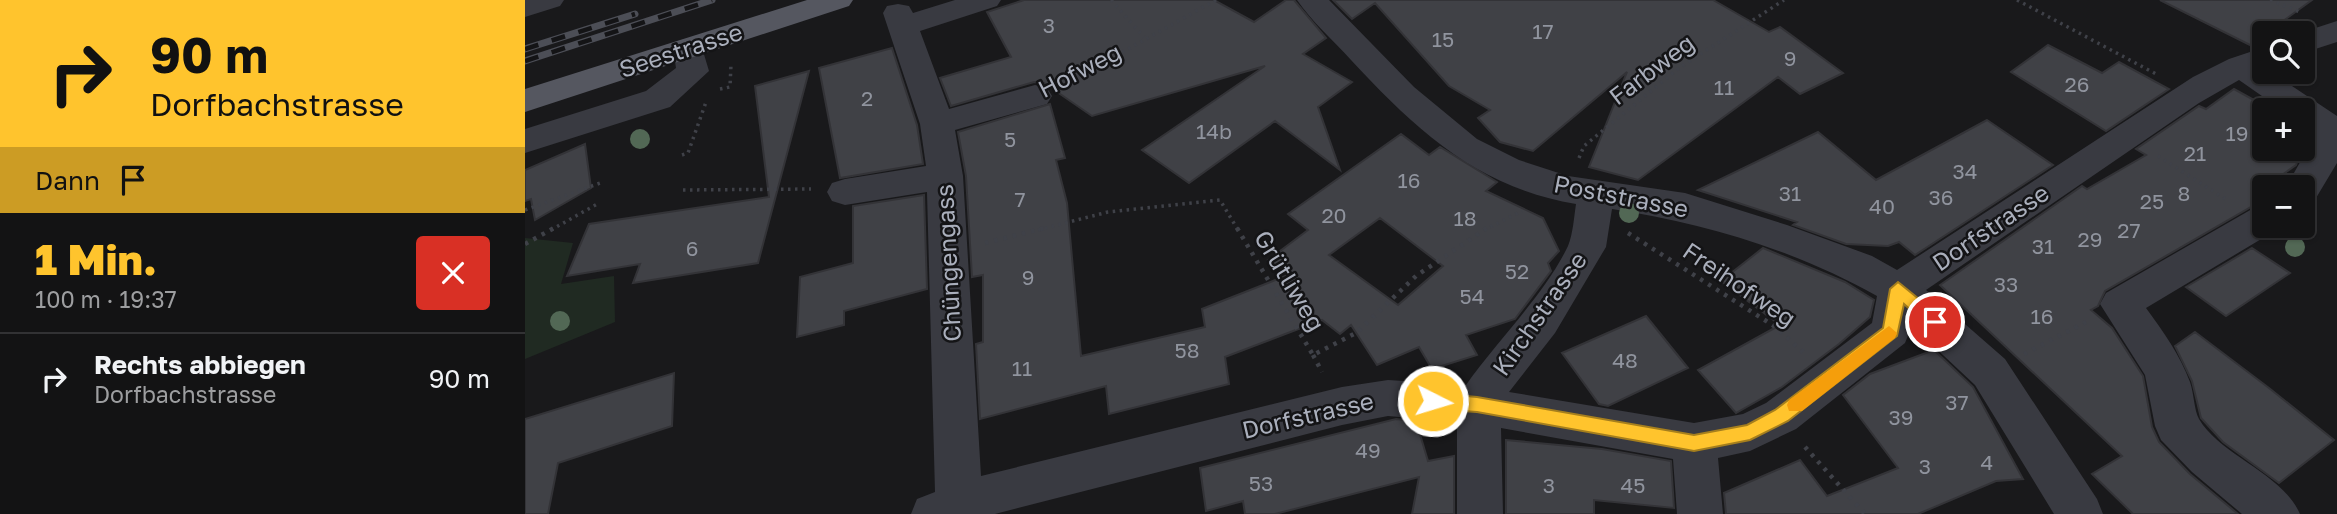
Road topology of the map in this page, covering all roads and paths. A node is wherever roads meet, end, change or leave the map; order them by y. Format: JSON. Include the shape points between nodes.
{"nodes":[{"id":1,"x":548,"y":0,"type":"edge"},
{"id":2,"x":838,"y":0,"type":"edge"},
{"id":3,"x":986,"y":0,"type":"edge"},
{"id":4,"x":1111,"y":0,"type":"edge"},
{"id":5,"x":1216,"y":0,"type":"edge"},
{"id":6,"x":1312,"y":0,"type":"edge"},
{"id":7,"x":1784,"y":0,"type":"edge"},
{"id":8,"x":2017,"y":0,"type":"edge"},
{"id":9,"x":525,"y":8,"type":"edge"},
{"id":10,"x":2337,"y":31,"type":"edge"},
{"id":11,"x":1144,"y":37,"type":"junction"},
{"id":12,"x":2315,"y":39,"type":"edge"},
{"id":13,"x":689,"y":48,"type":"junction"},
{"id":14,"x":2241,"y":66,"type":"edge"},
{"id":15,"x":1035,"y":96,"type":"joint"},
{"id":16,"x":707,"y":97,"type":"dead end"},
{"id":17,"x":525,"y":101,"type":"edge"},
{"id":18,"x":937,"y":124,"type":"junction"},
{"id":19,"x":2336,"y":132,"type":"edge"},
{"id":20,"x":2128,"y":137,"type":"junction"},
{"id":21,"x":525,"y":141,"type":"edge"},
{"id":22,"x":683,"y":155,"type":"dead end"},
{"id":23,"x":945,"y":176,"type":"junction"},
{"id":24,"x":2315,"y":176,"type":"edge"},
{"id":25,"x":603,"y":182,"type":"dead end"},
{"id":26,"x":683,"y":190,"type":"dead end"},
{"id":27,"x":845,"y":191,"type":"joint"},
{"id":28,"x":1581,"y":192,"type":"junction"},
{"id":29,"x":599,"y":203,"type":"dead end"},
{"id":30,"x":525,"y":210,"type":"edge"},
{"id":31,"x":2252,"y":214,"type":"edge"},
{"id":32,"x":2252,"y":226,"type":"edge"},
{"id":33,"x":525,"y":244,"type":"edge"},
{"id":34,"x":949,"y":253,"type":"junction"},
{"id":35,"x":1898,"y":289,"type":"junction"},
{"id":36,"x":2120,"y":304,"type":"junction"},
{"id":37,"x":1990,"y":372,"type":"junction"},
{"id":38,"x":1833,"y":379,"type":"junction"},
{"id":39,"x":1477,"y":405,"type":"junction"},
{"id":40,"x":1781,"y":416,"type":"junction"},
{"id":41,"x":1694,"y":443,"type":"junction"},
{"id":42,"x":970,"y":507,"type":"edge"},
{"id":43,"x":1480,"y":514,"type":"edge"},
{"id":44,"x":1700,"y":514,"type":"edge"},
{"id":45,"x":1865,"y":514,"type":"edge"},
{"id":46,"x":2080,"y":514,"type":"edge"},
{"id":47,"x":2277,"y":514,"type":"edge"}],
"edges":[{"from":1,"to":9,"type":"street"},
{"from":2,"to":13,"type":"main road","name":"Seestrasse"},
{"from":3,"to":18,"type":"street","name":"Chüngengass","via":[[900,20]]},
{"from":4,"to":11,"type":"path"},
{"from":5,"to":11,"type":"path","name":"Hofweg"},
{"from":6,"to":28,"type":"street","name":"Poststrasse","via":[[1402,95],[1465,148],[1506,169]]},
{"from":7,"to":28,"type":"path","name":"Farbweg","via":[[1679,68],[1584,146]]},
{"from":8,"to":14,"type":"path","via":[[2176,85]]},
{"from":10,"to":12,"type":"street"},
{"from":11,"to":15,"type":"path","name":"Hofweg","via":[[1090,71]]},
{"from":13,"to":17,"type":"main road","name":"Seestrasse"},
{"from":13,"to":21,"type":"street","via":[[693,71],[658,99]]},
{"from":14,"to":19,"type":"street"},
{"from":14,"to":20,"type":"street","name":"Dorfstrasse"},
{"from":15,"to":18,"type":"street","name":"Hofweg"},
{"from":16,"to":22,"type":"path","via":[[688,153]]},
{"from":18,"to":23,"type":"street","name":"Chüngengass"},
{"from":19,"to":24,"type":"street"},
{"from":20,"to":31,"type":"path"},
{"from":20,"to":35,"type":"street","name":"Dorfstrasse"},
{"from":23,"to":27,"type":"street"},
{"from":23,"to":34,"type":"street","name":"Chüngengass"},
{"from":25,"to":30,"type":"path"},
{"from":26,"to":27,"type":"path","via":[[773,187]]},
{"from":28,"to":34,"type":"path","name":"Grütliweg","via":[[1488,227],[1416,276],[1356,333],[1313,355],[1220,200],[1108,212]]},
{"from":28,"to":35,"type":"street","name":"Poststrasse","via":[[1685,207],[1858,267]]},
{"from":28,"to":38,"type":"path","name":"Freihofweg","via":[[1615,225],[1774,326]]},
{"from":28,"to":39,"type":"street","name":"Kirchstrasse","via":[[1587,247],[1541,321],[1509,357]]},
{"from":29,"to":33,"type":"path"},
{"from":32,"to":36,"type":"street"},
{"from":34,"to":42,"type":"street","name":"Chüngengass"},
{"from":35,"to":37,"type":"street","name":"Poststrasse"},
{"from":35,"to":38,"type":"street","name":"Dorfstrasse","via":[[1891,331]]},
{"from":36,"to":37,"type":"path"},
{"from":36,"to":47,"type":"street","via":[[2157,354],[2176,398],[2176,426],[2207,458]]},
{"from":37,"to":46,"type":"street","name":"Poststrasse"},
{"from":38,"to":40,"type":"street","name":"Dorfstrasse"},
{"from":39,"to":41,"type":"street","name":"Dorfstrasse"},
{"from":39,"to":42,"type":"street","name":"Dorfstrasse","via":[[1388,398],[1354,404]]},
{"from":39,"to":43,"type":"street"},
{"from":40,"to":41,"type":"street","name":"Dorfstrasse","via":[[1750,432]]},
{"from":40,"to":45,"type":"path"},
{"from":41,"to":44,"type":"street"}]}
